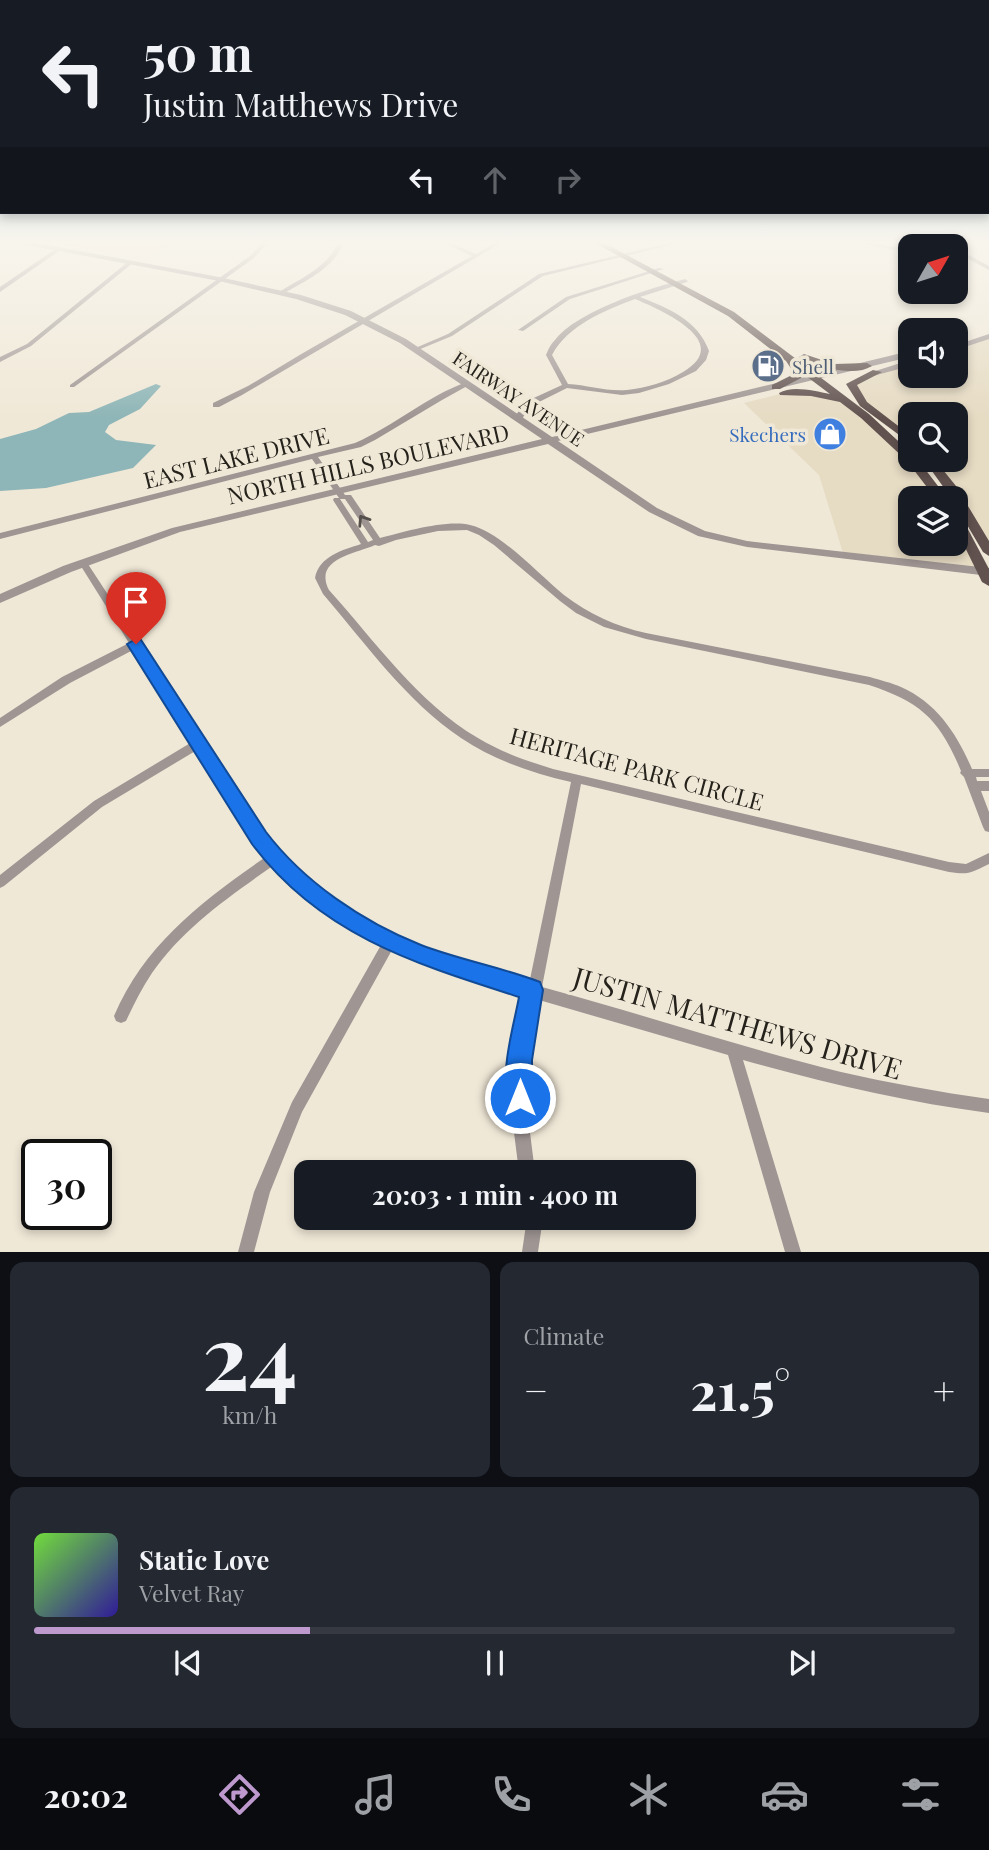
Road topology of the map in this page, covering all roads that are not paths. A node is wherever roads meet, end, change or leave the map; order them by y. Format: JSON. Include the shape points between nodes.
{"nodes":[{"id":1,"x":83,"y":301,"type":"edge"},
{"id":2,"x":188,"y":301,"type":"edge"},
{"id":3,"x":313,"y":301,"type":"edge"},
{"id":4,"x":399,"y":301,"type":"edge"},
{"id":5,"x":500,"y":301,"type":"edge"},
{"id":6,"x":563,"y":301,"type":"edge"},
{"id":7,"x":623,"y":301,"type":"edge"},
{"id":8,"x":646,"y":301,"type":"edge"},
{"id":9,"x":711,"y":301,"type":"edge"},
{"id":10,"x":720,"y":301,"type":"edge"},
{"id":11,"x":366,"y":321,"type":"junction"},
{"id":12,"x":989,"y":328,"type":"edge"},
{"id":13,"x":521,"y":330,"type":"dead end"},
{"id":14,"x":968,"y":335,"type":"edge"},
{"id":15,"x":989,"y":336,"type":"edge"},
{"id":16,"x":968,"y":344,"type":"edge"},
{"id":17,"x":416,"y":349,"type":"junction"},
{"id":18,"x":804,"y":357,"type":"junction"},
{"id":19,"x":898,"y":357,"type":"edge"},
{"id":20,"x":0,"y":360,"type":"edge"},
{"id":21,"x":790,"y":360,"type":"dead end"},
{"id":22,"x":867,"y":366,"type":"junction"},
{"id":23,"x":898,"y":366,"type":"edge"},
{"id":24,"x":877,"y":372,"type":"junction"},
{"id":25,"x":825,"y":380,"type":"junction"},
{"id":26,"x":467,"y":384,"type":"junction"},
{"id":27,"x":72,"y":386,"type":"dead end"},
{"id":28,"x":566,"y":386,"type":"junction"},
{"id":29,"x":780,"y":390,"type":"junction"},
{"id":30,"x":216,"y":405,"type":"dead end"},
{"id":31,"x":858,"y":405,"type":"junction"},
{"id":32,"x":518,"y":418,"type":"junction"},
{"id":33,"x":898,"y":432,"type":"edge"},
{"id":34,"x":556,"y":444,"type":"junction"},
{"id":35,"x":898,"y":446,"type":"edge"},
{"id":36,"x":314,"y":457,"type":"junction"},
{"id":37,"x":921,"y":472,"type":"edge"},
{"id":38,"x":939,"y":472,"type":"edge"},
{"id":39,"x":932,"y":486,"type":"edge"},
{"id":40,"x":341,"y":496,"type":"junction"},
{"id":41,"x":0,"y":536,"type":"edge"},
{"id":42,"x":968,"y":540,"type":"edge"},
{"id":43,"x":379,"y":543,"type":"junction"},
{"id":44,"x":366,"y":546,"type":"junction"},
{"id":45,"x":989,"y":552,"type":"edge"},
{"id":46,"x":83,"y":563,"type":"junction"},
{"id":47,"x":987,"y":575,"type":"edge"},
{"id":48,"x":0,"y":599,"type":"edge"},
{"id":49,"x":136,"y":644,"type":"junction"},
{"id":50,"x":0,"y":723,"type":"edge"},
{"id":51,"x":198,"y":744,"type":"junction"},
{"id":52,"x":966,"y":773,"type":"junction"},
{"id":53,"x":989,"y":773,"type":"edge"},
{"id":54,"x":577,"y":778,"type":"junction"},
{"id":55,"x":972,"y":786,"type":"junction"},
{"id":56,"x":989,"y":786,"type":"edge"},
{"id":57,"x":989,"y":827,"type":"edge"},
{"id":58,"x":274,"y":858,"type":"junction"},
{"id":59,"x":989,"y":858,"type":"edge"},
{"id":60,"x":0,"y":882,"type":"edge"},
{"id":61,"x":390,"y":942,"type":"junction"},
{"id":62,"x":532,"y":990,"type":"junction"},
{"id":63,"x":121,"y":1016,"type":"dead end"},
{"id":64,"x":733,"y":1049,"type":"junction"},
{"id":65,"x":989,"y":1106,"type":"edge"},
{"id":66,"x":525,"y":1160,"type":"edge"},
{"id":67,"x":533,"y":1230,"type":"edge"},
{"id":68,"x":246,"y":1251,"type":"edge"},
{"id":69,"x":530,"y":1251,"type":"edge"},
{"id":70,"x":793,"y":1251,"type":"edge"}],
"edges":[{"from":1,"to":20,"type":"street","via":[[29,345]]},
{"from":2,"to":27,"type":"street"},
{"from":3,"to":11,"type":"street","name":"FAIRWAY AVENUE"},
{"from":4,"to":11,"type":"street"},
{"from":5,"to":17,"type":"street","via":[[450,335]]},
{"from":6,"to":13,"type":"street"},
{"from":7,"to":28,"type":"street","via":[[601,310],[552,345],[549,355]]},
{"from":8,"to":28,"type":"street","via":[[676,314],[704,341],[699,365],[674,380],[631,392]]},
{"from":9,"to":25,"type":"main road"},
{"from":10,"to":18,"type":"main road"},
{"from":11,"to":17,"type":"street","name":"FAIRWAY AVENUE"},
{"from":11,"to":30,"type":"street"},
{"from":12,"to":14,"type":"street"},
{"from":15,"to":16,"type":"street"},
{"from":17,"to":26,"type":"street","name":"FAIRWAY AVENUE"},
{"from":18,"to":22,"type":"main road","via":[[832,367]]},
{"from":18,"to":25,"type":"main road"},
{"from":19,"to":22,"type":"street","name":"NORTH HILLS BOULEVARD"},
{"from":21,"to":29,"type":"main road","via":[[797,376]]},
{"from":22,"to":25,"type":"street","name":"NORTH HILLS BOULEVARD"},
{"from":23,"to":24,"type":"street","name":"NORTH HILLS BOULEVARD"},
{"from":24,"to":25,"type":"street","name":"NORTH HILLS BOULEVARD"},
{"from":24,"to":31,"type":"main road","via":[[851,384]]},
{"from":25,"to":29,"type":"street","name":"NORTH HILLS BOULEVARD"},
{"from":25,"to":31,"type":"main road"},
{"from":26,"to":32,"type":"street","name":"FAIRWAY AVENUE"},
{"from":26,"to":36,"type":"street","name":"EAST LAKE DRIVE","via":[[425,404],[373,439]]},
{"from":28,"to":32,"type":"street","via":[[528,404]]},
{"from":29,"to":31,"type":"main road"},
{"from":29,"to":34,"type":"street","name":"NORTH HILLS BOULEVARD"},
{"from":31,"to":33,"type":"main road"},
{"from":31,"to":35,"type":"main road"},
{"from":32,"to":34,"type":"street","name":"FAIRWAY AVENUE"},
{"from":34,"to":40,"type":"street","name":"NORTH HILLS BOULEVARD"},
{"from":34,"to":47,"type":"street","name":"FAIRWAY AVENUE","via":[[669,520],[710,536]]},
{"from":36,"to":40,"type":"street"},
{"from":36,"to":41,"type":"street","name":"EAST LAKE DRIVE"},
{"from":37,"to":39,"type":"main road"},
{"from":38,"to":45,"type":"main road"},
{"from":43,"to":40,"type":"street","one_way":true},
{"from":40,"to":44,"type":"street"},
{"from":40,"to":46,"type":"street","name":"NORTH HILLS BOULEVARD"},
{"from":42,"to":47,"type":"main road"},
{"from":43,"to":44,"type":"street","name":"HERITAGE PARK CIRCLE"},
{"from":43,"to":52,"type":"street","name":"HERITAGE PARK CIRCLE","via":[[435,526],[466,527],[497,544],[568,605],[603,624],[905,691],[944,722]]},
{"from":44,"to":54,"type":"street","name":"HERITAGE PARK CIRCLE","via":[[327,562],[319,582],[418,694],[450,725],[486,748]]},
{"from":46,"to":48,"type":"street","name":"NORTH HILLS BOULEVARD"},
{"from":46,"to":49,"type":"street","name":"JUSTIN MATTHEWS DRIVE"},
{"from":49,"to":50,"type":"street","via":[[66,680]]},
{"from":49,"to":51,"type":"street","name":"JUSTIN MATTHEWS DRIVE"},
{"from":51,"to":58,"type":"street","name":"JUSTIN MATTHEWS DRIVE"},
{"from":51,"to":60,"type":"street","via":[[98,804]]},
{"from":52,"to":53,"type":"street"},
{"from":52,"to":55,"type":"street","name":"HERITAGE PARK CIRCLE"},
{"from":54,"to":59,"type":"street","name":"HERITAGE PARK CIRCLE","via":[[949,867],[967,869]]},
{"from":54,"to":62,"type":"street"},
{"from":55,"to":56,"type":"street"},
{"from":55,"to":57,"type":"street","name":"HERITAGE PARK CIRCLE"},
{"from":58,"to":61,"type":"street","name":"JUSTIN MATTHEWS DRIVE","via":[[342,915]]},
{"from":58,"to":63,"type":"street","via":[[199,914],[160,951],[140,977]]},
{"from":61,"to":62,"type":"street","name":"JUSTIN MATTHEWS DRIVE","via":[[453,967]]},
{"from":61,"to":68,"type":"street","via":[[298,1107],[262,1192]]},
{"from":62,"to":64,"type":"street","name":"JUSTIN MATTHEWS DRIVE"},
{"from":62,"to":66,"type":"street","via":[[520,1060]]},
{"from":64,"to":65,"type":"street","name":"JUSTIN MATTHEWS DRIVE","via":[[879,1089]]},
{"from":64,"to":70,"type":"street"},
{"from":67,"to":69,"type":"street"}]}
